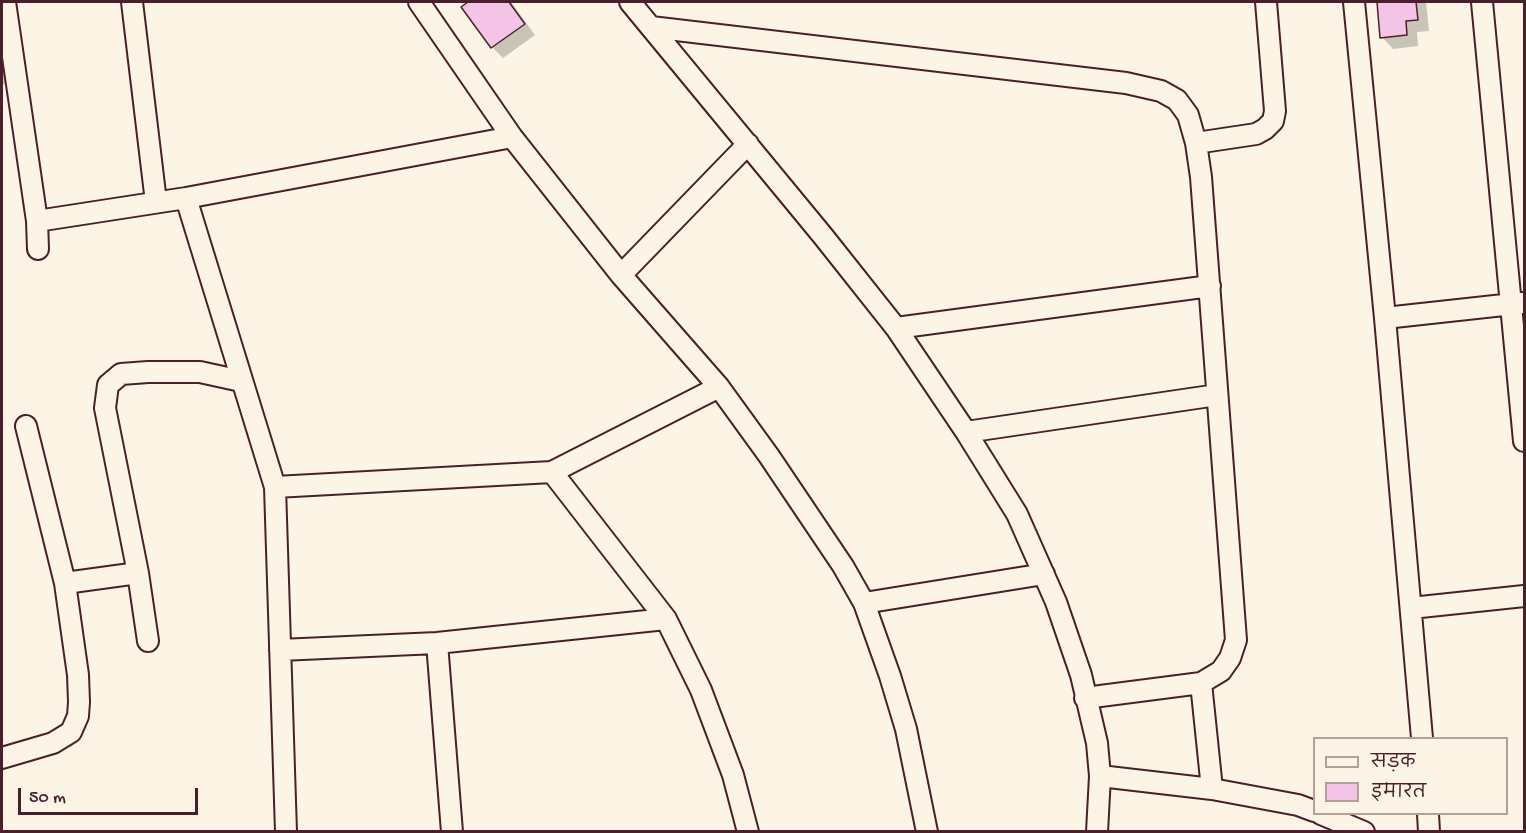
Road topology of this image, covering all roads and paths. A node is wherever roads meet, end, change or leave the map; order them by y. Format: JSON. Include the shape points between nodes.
{"nodes":[{"id":1,"x":5,"y":2,"type":"edge"},
{"id":2,"x":132,"y":2,"type":"edge"},
{"id":3,"x":419,"y":2,"type":"edge"},
{"id":4,"x":630,"y":2,"type":"edge"},
{"id":5,"x":1266,"y":2,"type":"edge"},
{"id":6,"x":1354,"y":2,"type":"edge"},
{"id":7,"x":1482,"y":2,"type":"edge"},
{"id":8,"x":651,"y":27,"type":"junction"},
{"id":9,"x":512,"y":137,"type":"junction"},
{"id":10,"x":1196,"y":143,"type":"junction"},
{"id":11,"x":748,"y":144,"type":"junction"},
{"id":12,"x":186,"y":198,"type":"junction"},
{"id":13,"x":156,"y":202,"type":"junction"},
{"id":14,"x":37,"y":221,"type":"junction"},
{"id":15,"x":38,"y":249,"type":"dead end"},
{"id":16,"x":621,"y":275,"type":"junction"},
{"id":17,"x":1210,"y":286,"type":"junction"},
{"id":18,"x":1518,"y":303,"type":"edge"},
{"id":19,"x":1384,"y":318,"type":"junction"},
{"id":20,"x":896,"y":328,"type":"junction"},
{"id":21,"x":241,"y":381,"type":"junction"},
{"id":22,"x":718,"y":387,"type":"junction"},
{"id":23,"x":1217,"y":395,"type":"junction"},
{"id":24,"x":26,"y":426,"type":"dead end"},
{"id":25,"x":966,"y":432,"type":"junction"},
{"id":26,"x":1524,"y":441,"type":"edge"},
{"id":27,"x":552,"y":472,"type":"junction"},
{"id":28,"x":275,"y":487,"type":"junction"},
{"id":29,"x":138,"y":573,"type":"junction"},
{"id":30,"x":1044,"y":574,"type":"junction"},
{"id":31,"x":65,"y":583,"type":"junction"},
{"id":32,"x":1524,"y":596,"type":"edge"},
{"id":33,"x":864,"y":603,"type":"junction"},
{"id":34,"x":1411,"y":608,"type":"junction"},
{"id":35,"x":666,"y":619,"type":"junction"},
{"id":36,"x":148,"y":641,"type":"dead end"},
{"id":37,"x":437,"y":643,"type":"junction"},
{"id":38,"x":280,"y":651,"type":"junction"},
{"id":39,"x":1202,"y":683,"type":"junction"},
{"id":40,"x":1086,"y":698,"type":"junction"},
{"id":41,"x":1422,"y":737,"type":"edge"},
{"id":42,"x":2,"y":758,"type":"edge"},
{"id":43,"x":1100,"y":776,"type":"junction"},
{"id":44,"x":1212,"y":789,"type":"junction"},
{"id":45,"x":1313,"y":811,"type":"edge"},
{"id":46,"x":1326,"y":815,"type":"edge"},
{"id":47,"x":1428,"y":815,"type":"edge"},
{"id":48,"x":286,"y":831,"type":"edge"},
{"id":49,"x":452,"y":831,"type":"edge"},
{"id":50,"x":748,"y":831,"type":"edge"},
{"id":51,"x":927,"y":831,"type":"edge"},
{"id":52,"x":1097,"y":831,"type":"edge"},
{"id":53,"x":1364,"y":831,"type":"edge"},
{"id":54,"x":1429,"y":831,"type":"edge"}],
"edges":[{"from":1,"to":14,"type":"street"},
{"from":2,"to":13,"type":"street"},
{"from":3,"to":9,"type":"street"},
{"from":4,"to":8,"type":"street"},
{"from":5,"to":10,"type":"street","via":[[1273,121],[1256,134]]},
{"from":6,"to":19,"type":"street"},
{"from":7,"to":18,"type":"street"},
{"from":8,"to":10,"type":"street","via":[[1126,83],[1161,91],[1177,100],[1188,115]]},
{"from":8,"to":11,"type":"street"},
{"from":9,"to":12,"type":"street"},
{"from":9,"to":16,"type":"street"},
{"from":10,"to":17,"type":"street"},
{"from":11,"to":16,"type":"street"},
{"from":11,"to":20,"type":"street"},
{"from":12,"to":13,"type":"street"},
{"from":12,"to":21,"type":"street"},
{"from":13,"to":14,"type":"street"},
{"from":14,"to":15,"type":"street"},
{"from":16,"to":22,"type":"street"},
{"from":17,"to":20,"type":"street"},
{"from":17,"to":23,"type":"street"},
{"from":18,"to":19,"type":"street"},
{"from":18,"to":26,"type":"street"},
{"from":19,"to":34,"type":"street"},
{"from":20,"to":25,"type":"street"},
{"from":21,"to":28,"type":"street"},
{"from":21,"to":29,"type":"street","via":[[200,372],[148,372],[121,374],[108,385],[105,408]]},
{"from":22,"to":27,"type":"street"},
{"from":22,"to":33,"type":"street","via":[[820,531]]},
{"from":23,"to":25,"type":"street"},
{"from":23,"to":39,"type":"street","via":[[1236,640],[1221,672]]},
{"from":24,"to":31,"type":"street"},
{"from":25,"to":30,"type":"street","via":[[1017,514]]},
{"from":27,"to":28,"type":"street"},
{"from":27,"to":35,"type":"street"},
{"from":28,"to":38,"type":"street"},
{"from":29,"to":31,"type":"street"},
{"from":29,"to":36,"type":"street"},
{"from":30,"to":33,"type":"street"},
{"from":30,"to":40,"type":"street"},
{"from":31,"to":42,"type":"street","via":[[78,675],[78,716],[71,732],[53,743]]},
{"from":32,"to":34,"type":"street"},
{"from":33,"to":51,"type":"street","via":[[906,729]]},
{"from":34,"to":41,"type":"street"},
{"from":35,"to":37,"type":"street"},
{"from":35,"to":50,"type":"street","via":[[701,690],[733,775]]},
{"from":37,"to":38,"type":"street"},
{"from":37,"to":49,"type":"street"},
{"from":38,"to":48,"type":"street"},
{"from":39,"to":40,"type":"street"},
{"from":39,"to":44,"type":"street"},
{"from":40,"to":43,"type":"street","via":[[1097,742]]},
{"from":43,"to":44,"type":"street"},
{"from":43,"to":52,"type":"street"},
{"from":44,"to":45,"type":"street"},
{"from":46,"to":53,"type":"street"},
{"from":47,"to":54,"type":"street"}]}
